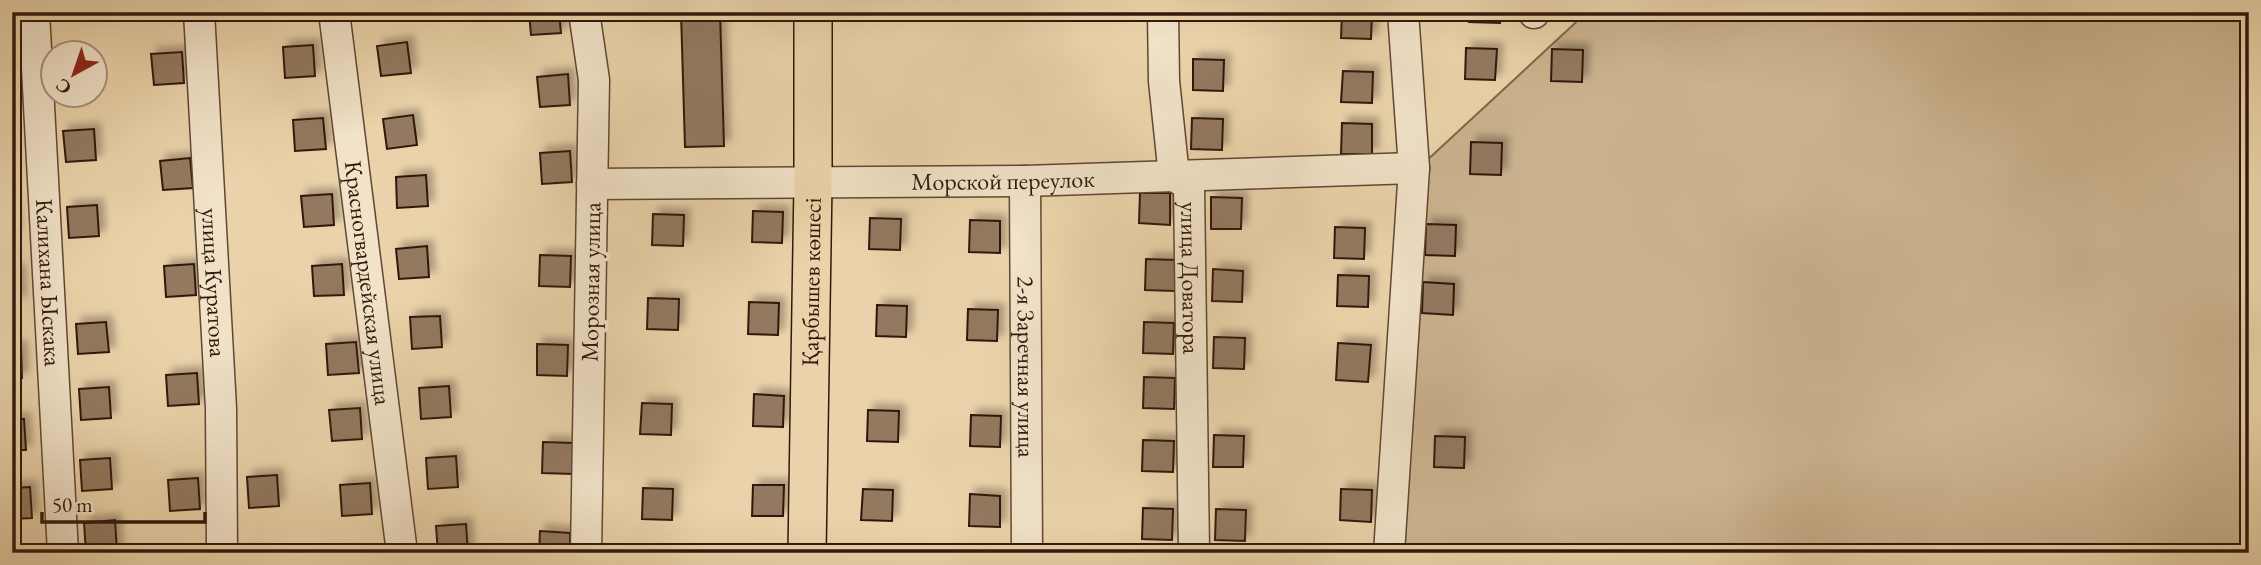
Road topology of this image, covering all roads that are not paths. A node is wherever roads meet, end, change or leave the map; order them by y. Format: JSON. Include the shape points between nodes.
{"nodes":[{"id":1,"x":34,"y":12,"type":"edge"},
{"id":2,"x":200,"y":12,"type":"edge"},
{"id":3,"x":334,"y":12,"type":"edge"},
{"id":4,"x":584,"y":12,"type":"edge"},
{"id":5,"x":813,"y":12,"type":"edge"},
{"id":6,"x":1163,"y":12,"type":"edge"},
{"id":7,"x":1403,"y":12,"type":"edge"},
{"id":8,"x":1414,"y":168,"type":"junction"},
{"id":9,"x":1174,"y":176,"type":"junction"},
{"id":10,"x":1025,"y":181,"type":"junction"},
{"id":11,"x":813,"y":183,"type":"junction"},
{"id":12,"x":592,"y":184,"type":"junction"},
{"id":13,"x":63,"y":553,"type":"edge"},
{"id":14,"x":222,"y":553,"type":"edge"},
{"id":15,"x":402,"y":553,"type":"edge"},
{"id":16,"x":586,"y":553,"type":"edge"},
{"id":17,"x":807,"y":553,"type":"edge"},
{"id":18,"x":1027,"y":553,"type":"edge"},
{"id":19,"x":1194,"y":553,"type":"edge"},
{"id":20,"x":1389,"y":553,"type":"edge"}],
"edges":[{"from":1,"to":13,"type":"street","name":"Калихана Ыскака"},
{"from":2,"to":14,"type":"street","name":"улица Куратова","via":[[221,408]]},
{"from":3,"to":15,"type":"street","name":"Красногвардейская улица"},
{"from":4,"to":12,"type":"street","name":"Морозная улица","via":[[594,80]]},
{"from":5,"to":11,"type":"main road","name":"Қарбышев көшесі"},
{"from":6,"to":9,"type":"street","name":"улица Доватора","via":[[1164,81]]},
{"from":7,"to":8,"type":"street"},
{"from":8,"to":9,"type":"street","name":"Морской переулок"},
{"from":8,"to":20,"type":"street"},
{"from":9,"to":10,"type":"street","name":"Морской переулок"},
{"from":9,"to":19,"type":"street","name":"улица Доватора","via":[[1189,185]]},
{"from":10,"to":11,"type":"street","name":"Морской переулок"},
{"from":10,"to":18,"type":"street","name":"2-я Заречная улица"},
{"from":11,"to":12,"type":"street","name":"Морской переулок"},
{"from":11,"to":17,"type":"main road","name":"Қарбышев көшесі"},
{"from":12,"to":16,"type":"street","name":"Морозная улица"}]}
